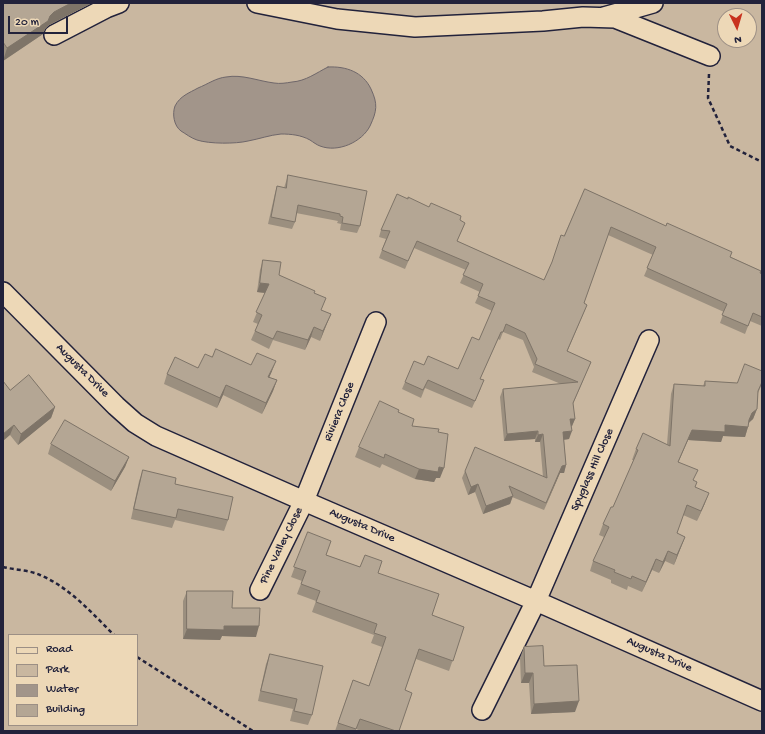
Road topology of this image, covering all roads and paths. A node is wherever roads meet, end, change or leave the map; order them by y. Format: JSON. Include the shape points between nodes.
{"nodes":[{"id":1,"x":119,"y":3,"type":"edge"},
{"id":2,"x":257,"y":3,"type":"edge"},
{"id":3,"x":653,"y":3,"type":"edge"},
{"id":4,"x":603,"y":17,"type":"junction"},
{"id":5,"x":54,"y":35,"type":"dead end"},
{"id":6,"x":710,"y":56,"type":"joint"},
{"id":7,"x":762,"y":162,"type":"edge"},
{"id":8,"x":3,"y":292,"type":"edge"},
{"id":9,"x":376,"y":322,"type":"dead end"},
{"id":10,"x":649,"y":340,"type":"dead end"},
{"id":11,"x":304,"y":501,"type":"junction"},
{"id":12,"x":3,"y":567,"type":"edge"},
{"id":13,"x":260,"y":590,"type":"dead end"},
{"id":14,"x":536,"y":600,"type":"junction"},
{"id":15,"x":113,"y":634,"type":"edge"},
{"id":16,"x":138,"y":658,"type":"edge"},
{"id":17,"x":762,"y":701,"type":"edge"},
{"id":18,"x":482,"y":710,"type":"dead end"},
{"id":19,"x":252,"y":731,"type":"edge"}],
"edges":[{"from":1,"to":5,"type":"street"},
{"from":2,"to":4,"type":"street","via":[[337,19],[415,27]]},
{"from":3,"to":4,"type":"street"},
{"from":4,"to":6,"type":"street","via":[[615,18]]},
{"from":6,"to":7,"type":"path","via":[[708,98],[730,146]]},
{"from":8,"to":11,"type":"street","name":"Augusta Drive","via":[[135,423],[156,436]]},
{"from":9,"to":11,"type":"street","name":"Riviera Close"},
{"from":10,"to":14,"type":"street","name":"Spyglass Hill Close"},
{"from":11,"to":13,"type":"street","name":"Pine Valley Close"},
{"from":11,"to":14,"type":"street","name":"Augusta Drive"},
{"from":12,"to":15,"type":"path","via":[[38,574],[56,583],[78,600]]},
{"from":14,"to":17,"type":"street","name":"Augusta Drive"},
{"from":14,"to":18,"type":"street","name":"Spyglass Hill Close"},
{"from":16,"to":19,"type":"path"}]}
